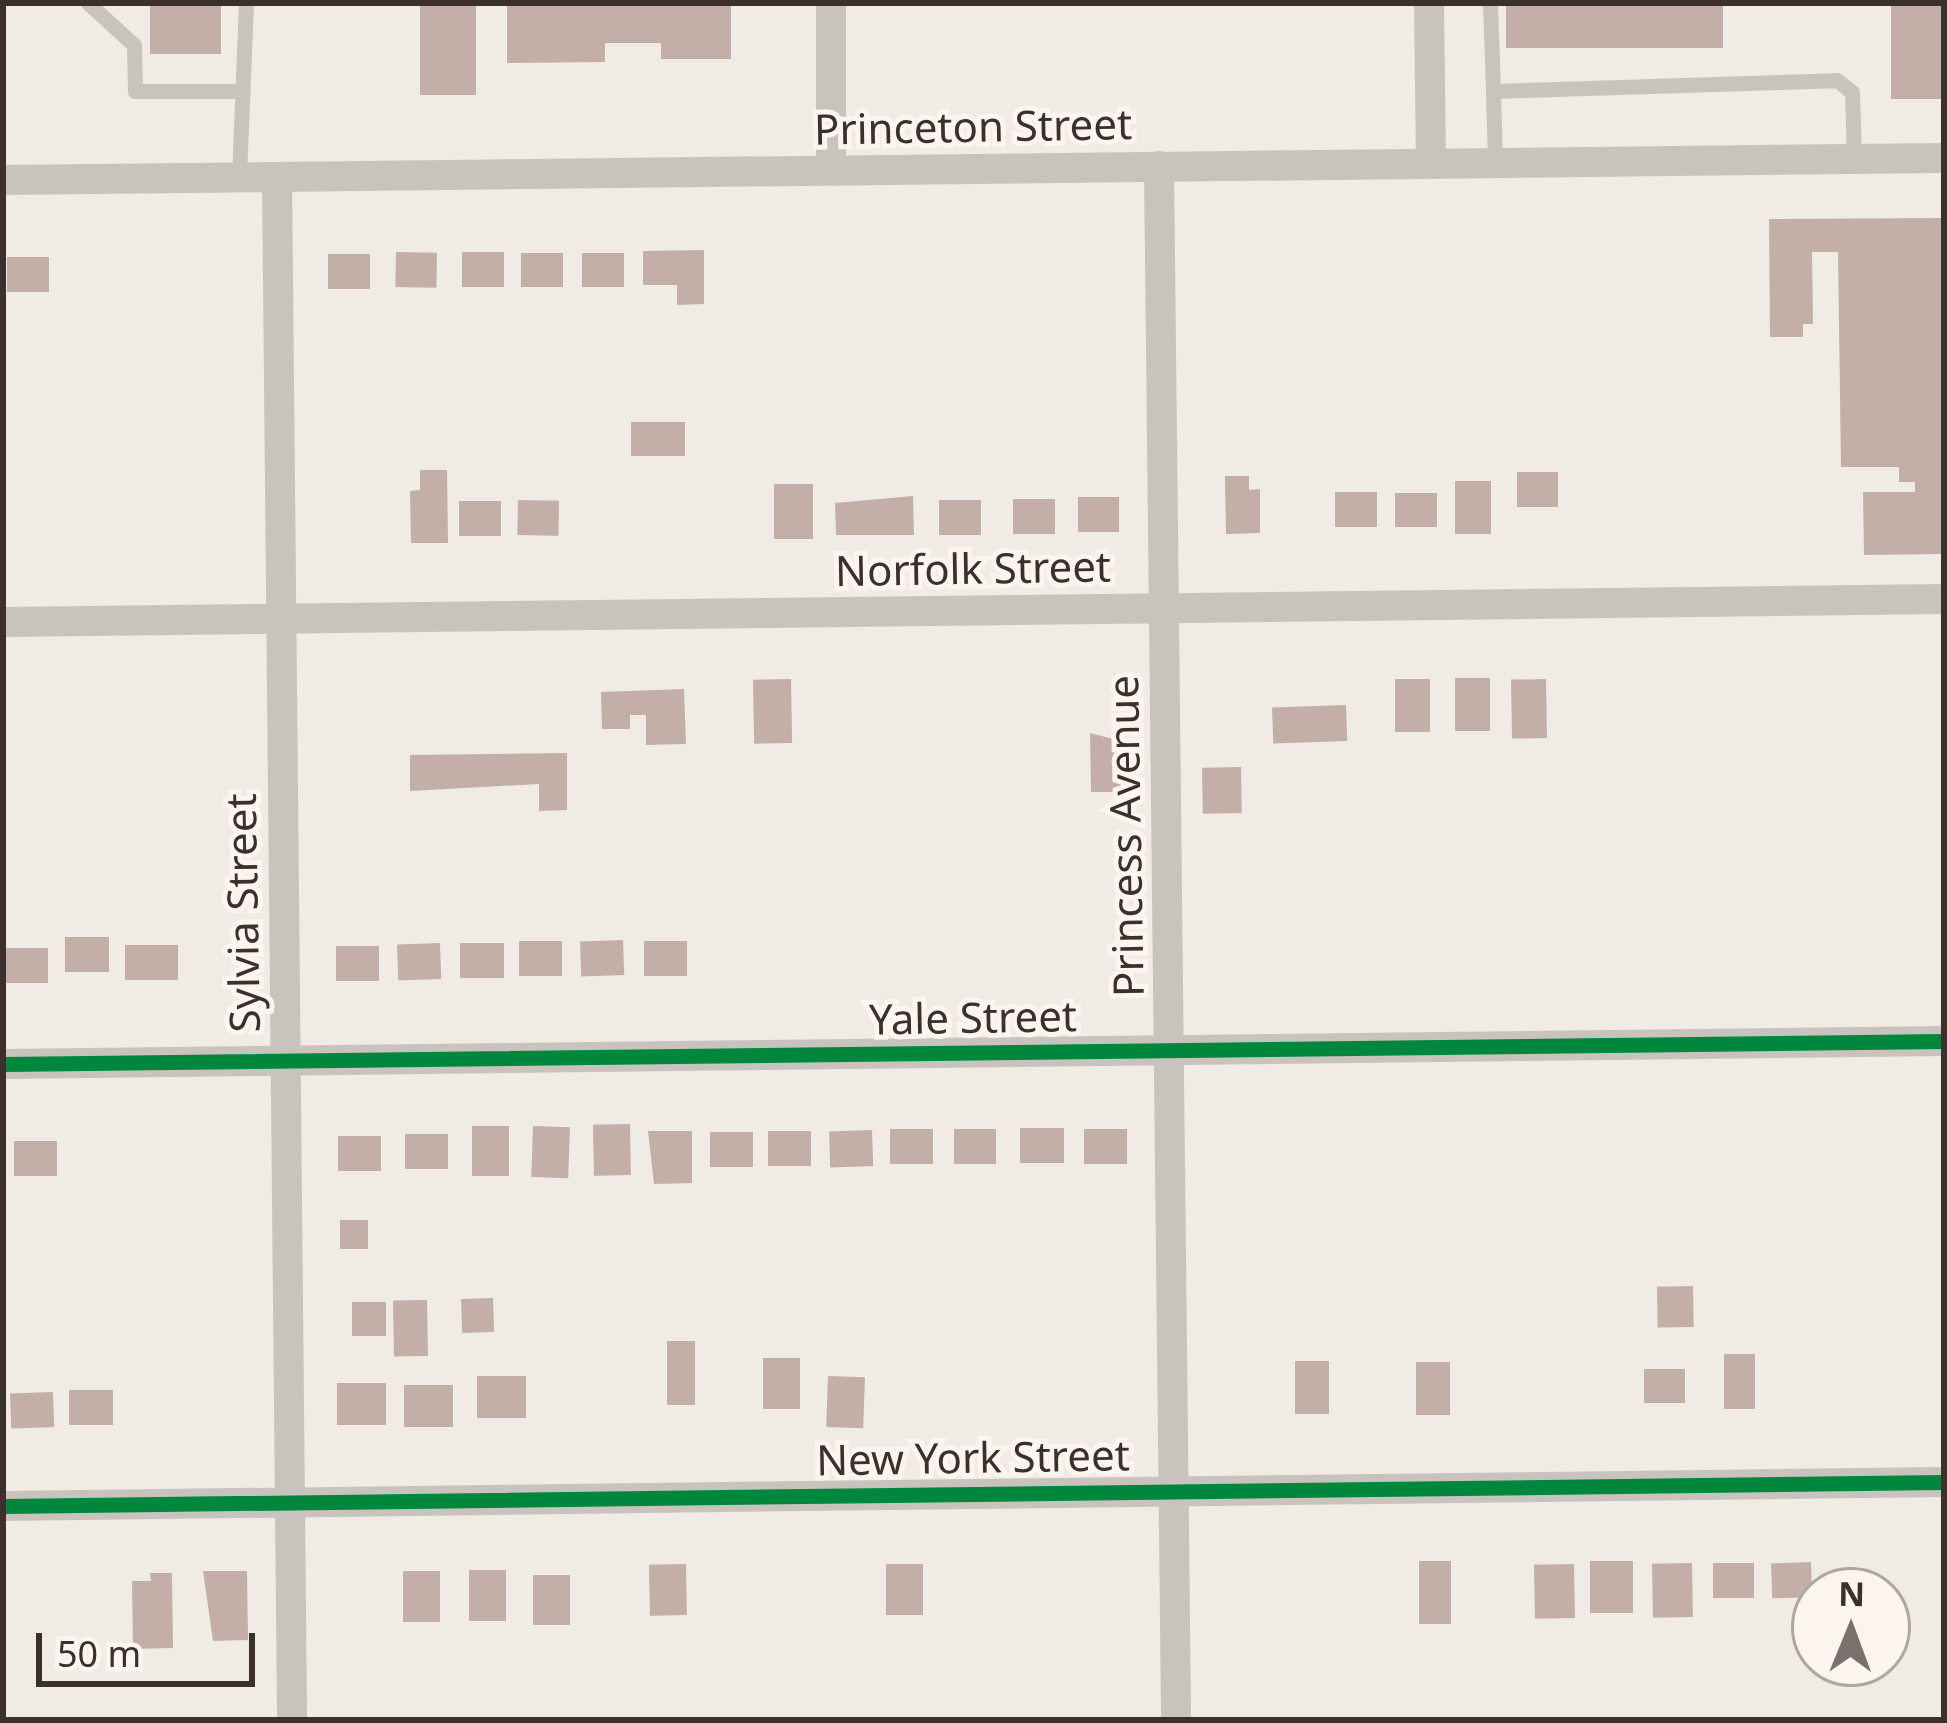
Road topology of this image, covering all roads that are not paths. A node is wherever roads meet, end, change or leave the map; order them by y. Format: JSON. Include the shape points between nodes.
{"nodes":[{"id":1,"x":88,"y":3,"type":"edge"},
{"id":2,"x":246,"y":3,"type":"edge"},
{"id":3,"x":831,"y":3,"type":"edge"},
{"id":4,"x":1429,"y":3,"type":"edge"},
{"id":5,"x":1490,"y":3,"type":"edge"},
{"id":6,"x":238,"y":91,"type":"junction"},
{"id":7,"x":1493,"y":91,"type":"junction"},
{"id":8,"x":1854,"y":158,"type":"junction"},
{"id":9,"x":1944,"y":158,"type":"edge"},
{"id":10,"x":1495,"y":160,"type":"junction"},
{"id":11,"x":1431,"y":163,"type":"junction"},
{"id":12,"x":1159,"y":166,"type":"junction"},
{"id":13,"x":831,"y":170,"type":"junction"},
{"id":14,"x":239,"y":177,"type":"junction"},
{"id":15,"x":277,"y":177,"type":"junction"},
{"id":16,"x":3,"y":180,"type":"edge"},
{"id":17,"x":1944,"y":599,"type":"edge"},
{"id":18,"x":1164,"y":608,"type":"junction"},
{"id":19,"x":281,"y":619,"type":"junction"},
{"id":20,"x":3,"y":622,"type":"edge"},
{"id":21,"x":1944,"y":1041,"type":"edge"},
{"id":22,"x":1169,"y":1050,"type":"junction"},
{"id":23,"x":286,"y":1061,"type":"junction"},
{"id":24,"x":3,"y":1064,"type":"edge"},
{"id":25,"x":1944,"y":1482,"type":"edge"},
{"id":26,"x":1174,"y":1491,"type":"junction"},
{"id":27,"x":290,"y":1502,"type":"junction"},
{"id":28,"x":3,"y":1506,"type":"edge"},
{"id":29,"x":292,"y":1720,"type":"edge"},
{"id":30,"x":1176,"y":1720,"type":"edge"}],
"edges":[{"from":1,"to":6,"type":"lane","via":[[134,45],[134,91]]},
{"from":2,"to":6,"type":"lane"},
{"from":3,"to":13,"type":"street"},
{"from":4,"to":11,"type":"street"},
{"from":5,"to":7,"type":"lane"},
{"from":6,"to":14,"type":"lane"},
{"from":7,"to":8,"type":"lane","via":[[1837,80],[1852,92]]},
{"from":7,"to":10,"type":"lane"},
{"from":8,"to":9,"type":"street","name":"Princeton Street"},
{"from":8,"to":10,"type":"street","name":"Princeton Street"},
{"from":10,"to":11,"type":"street","name":"Princeton Street"},
{"from":11,"to":12,"type":"street","name":"Princeton Street"},
{"from":12,"to":13,"type":"street","name":"Princeton Street"},
{"from":12,"to":18,"type":"street","name":"Princess Avenue"},
{"from":13,"to":15,"type":"street","name":"Princeton Street"},
{"from":14,"to":15,"type":"street","name":"Princeton Street"},
{"from":14,"to":16,"type":"street","name":"Princeton Street"},
{"from":15,"to":19,"type":"street","name":"Sylvia Street"},
{"from":17,"to":18,"type":"street","name":"Norfolk Street"},
{"from":18,"to":19,"type":"street","name":"Norfolk Street"},
{"from":18,"to":22,"type":"street","name":"Princess Avenue"},
{"from":19,"to":20,"type":"street","name":"Norfolk Street"},
{"from":19,"to":23,"type":"street","name":"Sylvia Street"},
{"from":21,"to":22,"type":"street","name":"Yale Street"},
{"from":22,"to":23,"type":"street","name":"Yale Street"},
{"from":22,"to":26,"type":"street","name":"Princess Avenue"},
{"from":23,"to":24,"type":"street","name":"Yale Street"},
{"from":23,"to":27,"type":"street","name":"Sylvia Street"},
{"from":25,"to":26,"type":"street","name":"New York Street"},
{"from":26,"to":27,"type":"street","name":"New York Street"},
{"from":26,"to":30,"type":"street","name":"Princess Avenue"},
{"from":27,"to":28,"type":"street","name":"New York Street"},
{"from":27,"to":29,"type":"street","name":"Sylvia Street"}]}
